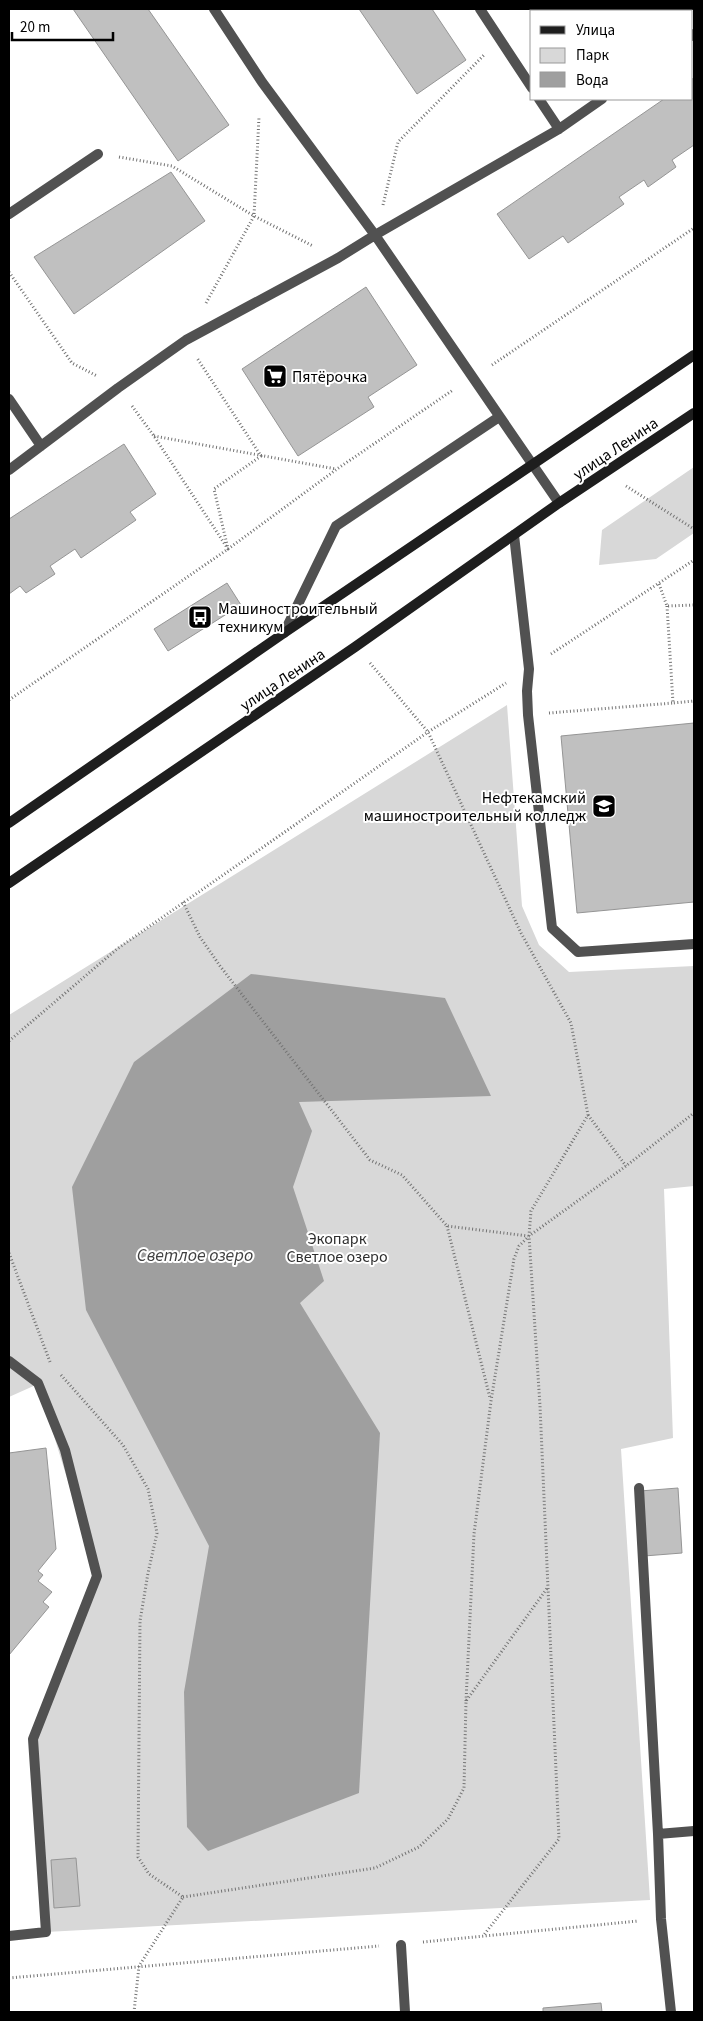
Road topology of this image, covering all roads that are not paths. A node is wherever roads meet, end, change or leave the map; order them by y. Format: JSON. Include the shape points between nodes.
{"nodes":[{"id":1,"x":214,"y":9,"type":"edge"},
{"id":2,"x":480,"y":9,"type":"edge"},
{"id":3,"x":530,"y":85,"type":"edge"},
{"id":4,"x":540,"y":100,"type":"edge"},
{"id":5,"x":601,"y":100,"type":"edge"},
{"id":6,"x":559,"y":129,"type":"junction"},
{"id":7,"x":98,"y":154,"type":"road end"},
{"id":8,"x":9,"y":214,"type":"edge"},
{"id":9,"x":375,"y":234,"type":"junction"},
{"id":10,"x":694,"y":355,"type":"edge"},
{"id":11,"x":9,"y":399,"type":"edge"},
{"id":12,"x":694,"y":413,"type":"edge"},
{"id":13,"x":499,"y":417,"type":"junction"},
{"id":14,"x":41,"y":446,"type":"junction"},
{"id":15,"x":533,"y":465,"type":"junction"},
{"id":16,"x":9,"y":470,"type":"edge"},
{"id":17,"x":559,"y":503,"type":"junction"},
{"id":18,"x":514,"y":535,"type":"junction"},
{"id":19,"x":284,"y":633,"type":"junction"},
{"id":20,"x":9,"y":823,"type":"edge"},
{"id":21,"x":9,"y":883,"type":"edge"},
{"id":22,"x":694,"y":944,"type":"edge"},
{"id":23,"x":9,"y":1361,"type":"edge"},
{"id":24,"x":639,"y":1488,"type":"dead end"},
{"id":25,"x":694,"y":1831,"type":"edge"},
{"id":26,"x":658,"y":1834,"type":"junction"},
{"id":27,"x":9,"y":1936,"type":"edge"},
{"id":28,"x":401,"y":1944,"type":"dead end"},
{"id":29,"x":405,"y":2012,"type":"edge"},
{"id":30,"x":671,"y":2012,"type":"edge"}],
"edges":[{"from":1,"to":9,"type":"lane","via":[[262,82]]},
{"from":2,"to":3,"type":"lane"},
{"from":4,"to":6,"type":"lane"},
{"from":5,"to":6,"type":"lane"},
{"from":6,"to":9,"type":"lane"},
{"from":7,"to":8,"type":"lane"},
{"from":9,"to":13,"type":"lane"},
{"from":9,"to":14,"type":"lane","via":[[338,258],[186,340]]},
{"from":10,"to":15,"type":"main road","name":"улица Ленина"},
{"from":11,"to":14,"type":"lane"},
{"from":12,"to":17,"type":"main road","name":"улица Ленина"},
{"from":13,"to":15,"type":"lane"},
{"from":13,"to":19,"type":"lane","via":[[336,526]]},
{"from":14,"to":16,"type":"lane"},
{"from":15,"to":17,"type":"lane"},
{"from":15,"to":19,"type":"main road","name":"улица Ленина"},
{"from":17,"to":18,"type":"main road","name":"улица Ленина"},
{"from":18,"to":21,"type":"main road","name":"улица Ленина"},
{"from":18,"to":22,"type":"lane","via":[[529,669],[528,715],[552,928],[578,952]]},
{"from":19,"to":20,"type":"main road","name":"улица Ленина"},
{"from":23,"to":27,"type":"lane","via":[[38,1383],[65,1450],[97,1576],[33,1739],[46,1932]]},
{"from":24,"to":26,"type":"lane"},
{"from":25,"to":26,"type":"lane"},
{"from":26,"to":30,"type":"lane","via":[[661,1919]]},
{"from":28,"to":29,"type":"lane"}]}
